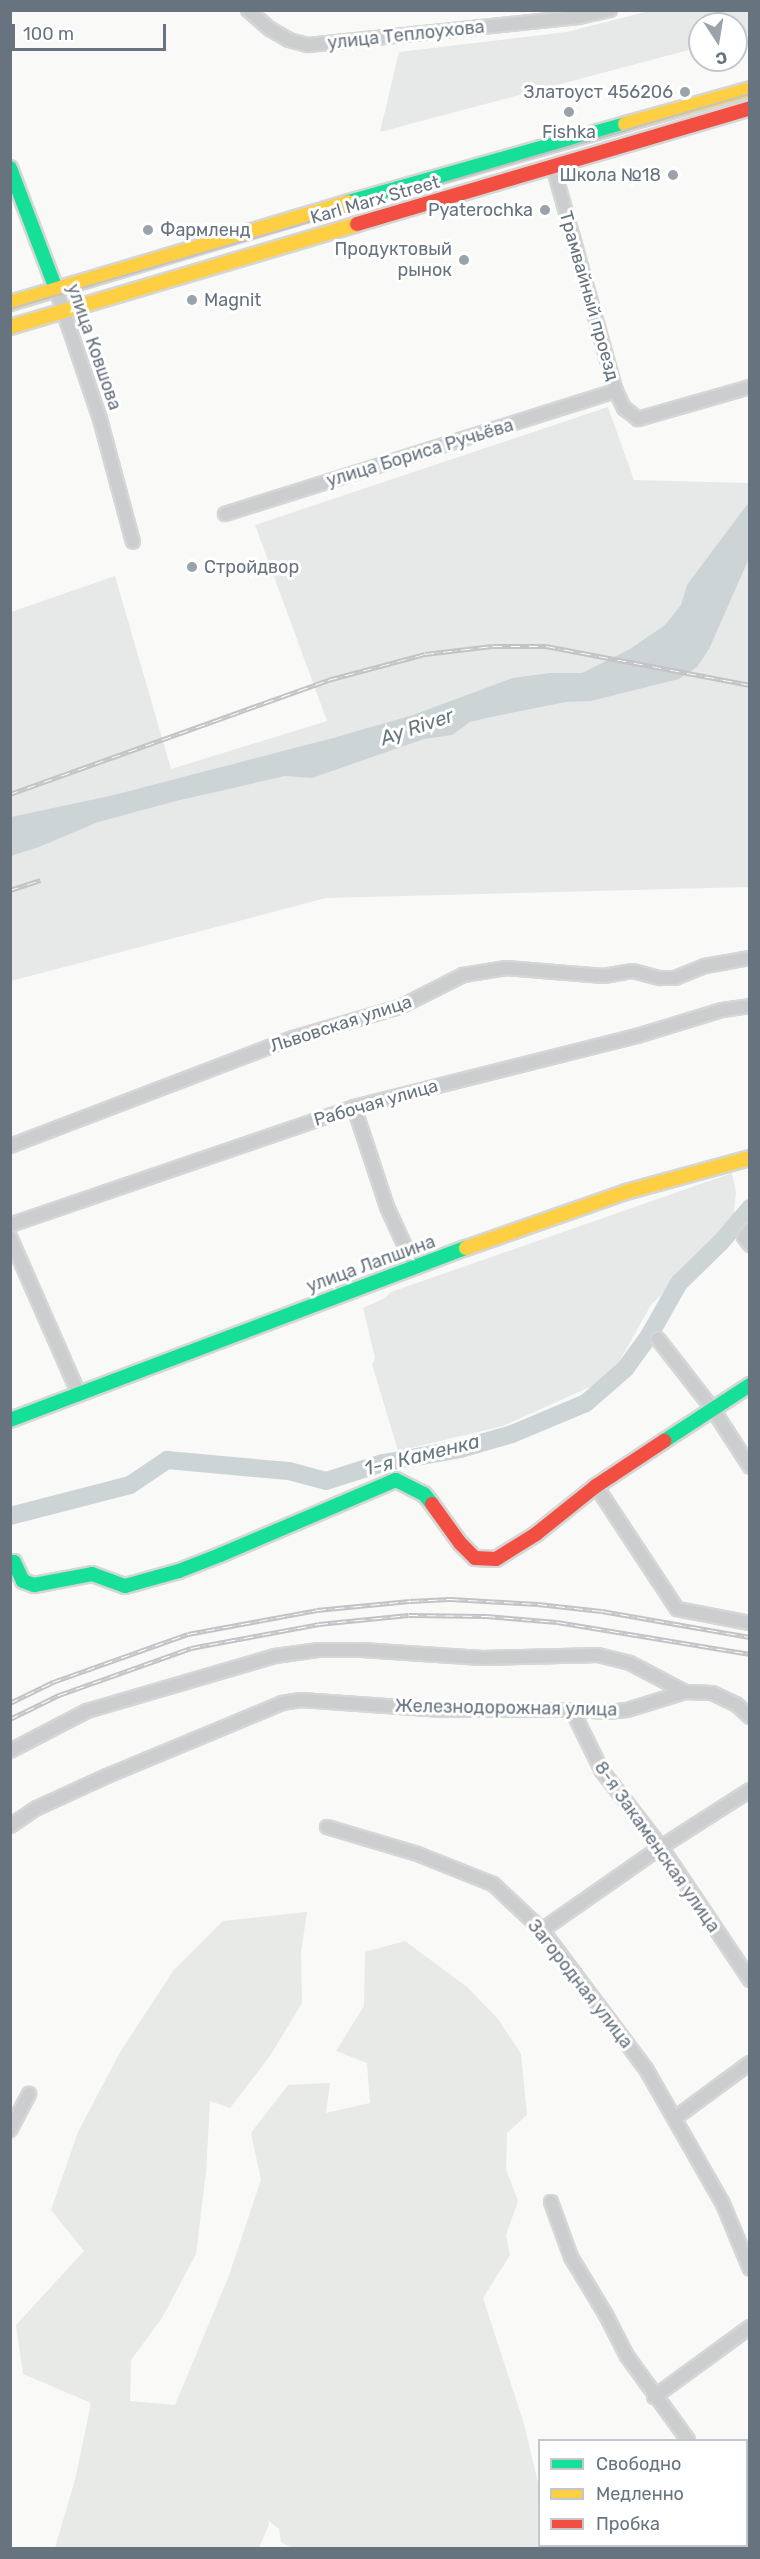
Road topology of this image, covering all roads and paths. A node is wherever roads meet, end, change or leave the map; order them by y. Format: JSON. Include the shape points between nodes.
{"nodes":[{"id":1,"x":248,"y":10,"type":"edge"},
{"id":2,"x":610,"y":10,"type":"edge"},
{"id":3,"x":750,"y":89,"type":"edge"},
{"id":4,"x":750,"y":108,"type":"edge"},
{"id":5,"x":553,"y":166,"type":"junction"},
{"id":6,"x":10,"y":168,"type":"edge"},
{"id":7,"x":56,"y":289,"type":"junction"},
{"id":8,"x":10,"y":303,"type":"edge"},
{"id":9,"x":64,"y":310,"type":"junction"},
{"id":10,"x":10,"y":327,"type":"edge"},
{"id":11,"x":750,"y":387,"type":"edge"},
{"id":12,"x":616,"y":392,"type":"junction"},
{"id":13,"x":225,"y":514,"type":"dead end"},
{"id":14,"x":133,"y":542,"type":"dead end"},
{"id":15,"x":750,"y":958,"type":"edge"},
{"id":16,"x":750,"y":1006,"type":"edge"},
{"id":17,"x":354,"y":1107,"type":"junction"},
{"id":18,"x":10,"y":1146,"type":"edge"},
{"id":19,"x":750,"y":1158,"type":"edge"},
{"id":20,"x":10,"y":1225,"type":"edge"},
{"id":21,"x":10,"y":1237,"type":"edge"},
{"id":22,"x":414,"y":1266,"type":"junction"},
{"id":23,"x":658,"y":1339,"type":"dead end"},
{"id":24,"x":750,"y":1385,"type":"edge"},
{"id":25,"x":79,"y":1394,"type":"junction"},
{"id":26,"x":712,"y":1408,"type":"junction"},
{"id":27,"x":10,"y":1420,"type":"edge"},
{"id":28,"x":750,"y":1467,"type":"edge"},
{"id":29,"x":596,"y":1486,"type":"junction"},
{"id":30,"x":10,"y":1562,"type":"edge"},
{"id":31,"x":750,"y":1623,"type":"edge"},
{"id":32,"x":685,"y":1692,"type":"junction"},
{"id":33,"x":572,"y":1710,"type":"junction"},
{"id":34,"x":750,"y":1717,"type":"edge"},
{"id":35,"x":10,"y":1751,"type":"edge"},
{"id":36,"x":750,"y":1790,"type":"edge"},
{"id":37,"x":10,"y":1826,"type":"edge"},
{"id":38,"x":327,"y":1827,"type":"dead end"},
{"id":39,"x":661,"y":1847,"type":"junction"},
{"id":40,"x":542,"y":1930,"type":"junction"},
{"id":41,"x":750,"y":1980,"type":"edge"},
{"id":42,"x":750,"y":2063,"type":"edge"},
{"id":43,"x":29,"y":2094,"type":"dead end"},
{"id":44,"x":675,"y":2118,"type":"junction"},
{"id":45,"x":10,"y":2130,"type":"edge"},
{"id":46,"x":551,"y":2202,"type":"dead end"},
{"id":47,"x":750,"y":2269,"type":"edge"},
{"id":48,"x":750,"y":2327,"type":"edge"},
{"id":49,"x":654,"y":2397,"type":"junction"},
{"id":50,"x":687,"y":2439,"type":"edge"}],
"edges":[{"from":1,"to":2,"type":"street","name":"улица Теплоухова","via":[[280,34],[308,45],[568,18]]},
{"from":3,"to":7,"type":"main road","name":"Karl Marx Street","via":[[279,221]]},
{"from":4,"to":5,"type":"main road","name":"Karl Marx Street"},
{"from":5,"to":9,"type":"main road","name":"Karl Marx Street"},
{"from":5,"to":12,"type":"street","name":"Трамвайный проезд"},
{"from":6,"to":7,"type":"main road","name":"улица Ковшова"},
{"from":7,"to":8,"type":"main road","name":"Karl Marx Street"},
{"from":7,"to":9,"type":"street","name":"улица Ковшова"},
{"from":9,"to":10,"type":"main road","name":"Karl Marx Street"},
{"from":9,"to":14,"type":"street","name":"улица Ковшова","via":[[100,419]]},
{"from":11,"to":12,"type":"street","name":"Трамвайный проезд","via":[[638,420],[624,408]]},
{"from":12,"to":13,"type":"street","name":"улица Бориса Ручьёва"},
{"from":15,"to":18,"type":"street","name":"Львовская улица","via":[[705,966],[675,978],[633,971],[604,976],[506,968],[463,975],[400,1007],[294,1038]]},
{"from":16,"to":17,"type":"street","name":"Рабочая улица","via":[[722,1010],[637,1036]]},
{"from":17,"to":20,"type":"street","name":"Рабочая улица"},
{"from":17,"to":22,"type":"street","via":[[387,1208]]},
{"from":19,"to":22,"type":"main road","name":"улица Лапшина","via":[[626,1192]]},
{"from":21,"to":25,"type":"street"},
{"from":22,"to":25,"type":"main road","name":"улица Лапшина"},
{"from":23,"to":26,"type":"street"},
{"from":24,"to":26,"type":"main road"},
{"from":25,"to":27,"type":"main road","name":"улица Лапшина"},
{"from":26,"to":28,"type":"street"},
{"from":26,"to":29,"type":"main road"},
{"from":29,"to":30,"type":"main road","via":[[536,1534],[496,1559],[475,1558],[424,1494],[396,1480],[220,1555],[125,1586],[92,1574],[34,1585],[23,1581],[14,1562]]},
{"from":29,"to":31,"type":"street","via":[[677,1609]]},
{"from":32,"to":33,"type":"street","name":"Железнодорожная улица","via":[[627,1710]]},
{"from":32,"to":34,"type":"street","via":[[712,1693],[736,1704]]},
{"from":32,"to":35,"type":"street","via":[[630,1663],[598,1655],[482,1658],[318,1650],[275,1656],[87,1711]]},
{"from":33,"to":37,"type":"street","name":"Железнодорожная улица","via":[[443,1710],[282,1702],[97,1780]]},
{"from":33,"to":39,"type":"street","name":"8-я Закаменская улица","via":[[602,1771]]},
{"from":36,"to":39,"type":"street"},
{"from":38,"to":40,"type":"street","name":"Загородная улица","via":[[416,1853],[493,1884]]},
{"from":39,"to":40,"type":"street"},
{"from":39,"to":41,"type":"street","name":"8-я Закаменская улица"},
{"from":40,"to":44,"type":"street","name":"Загородная улица","via":[[646,2069]]},
{"from":42,"to":44,"type":"street"},
{"from":43,"to":45,"type":"street"},
{"from":44,"to":47,"type":"street","name":"Загородная улица","via":[[723,2204]]},
{"from":46,"to":49,"type":"street","via":[[570,2257]]},
{"from":48,"to":49,"type":"street"},
{"from":49,"to":50,"type":"street"}]}
